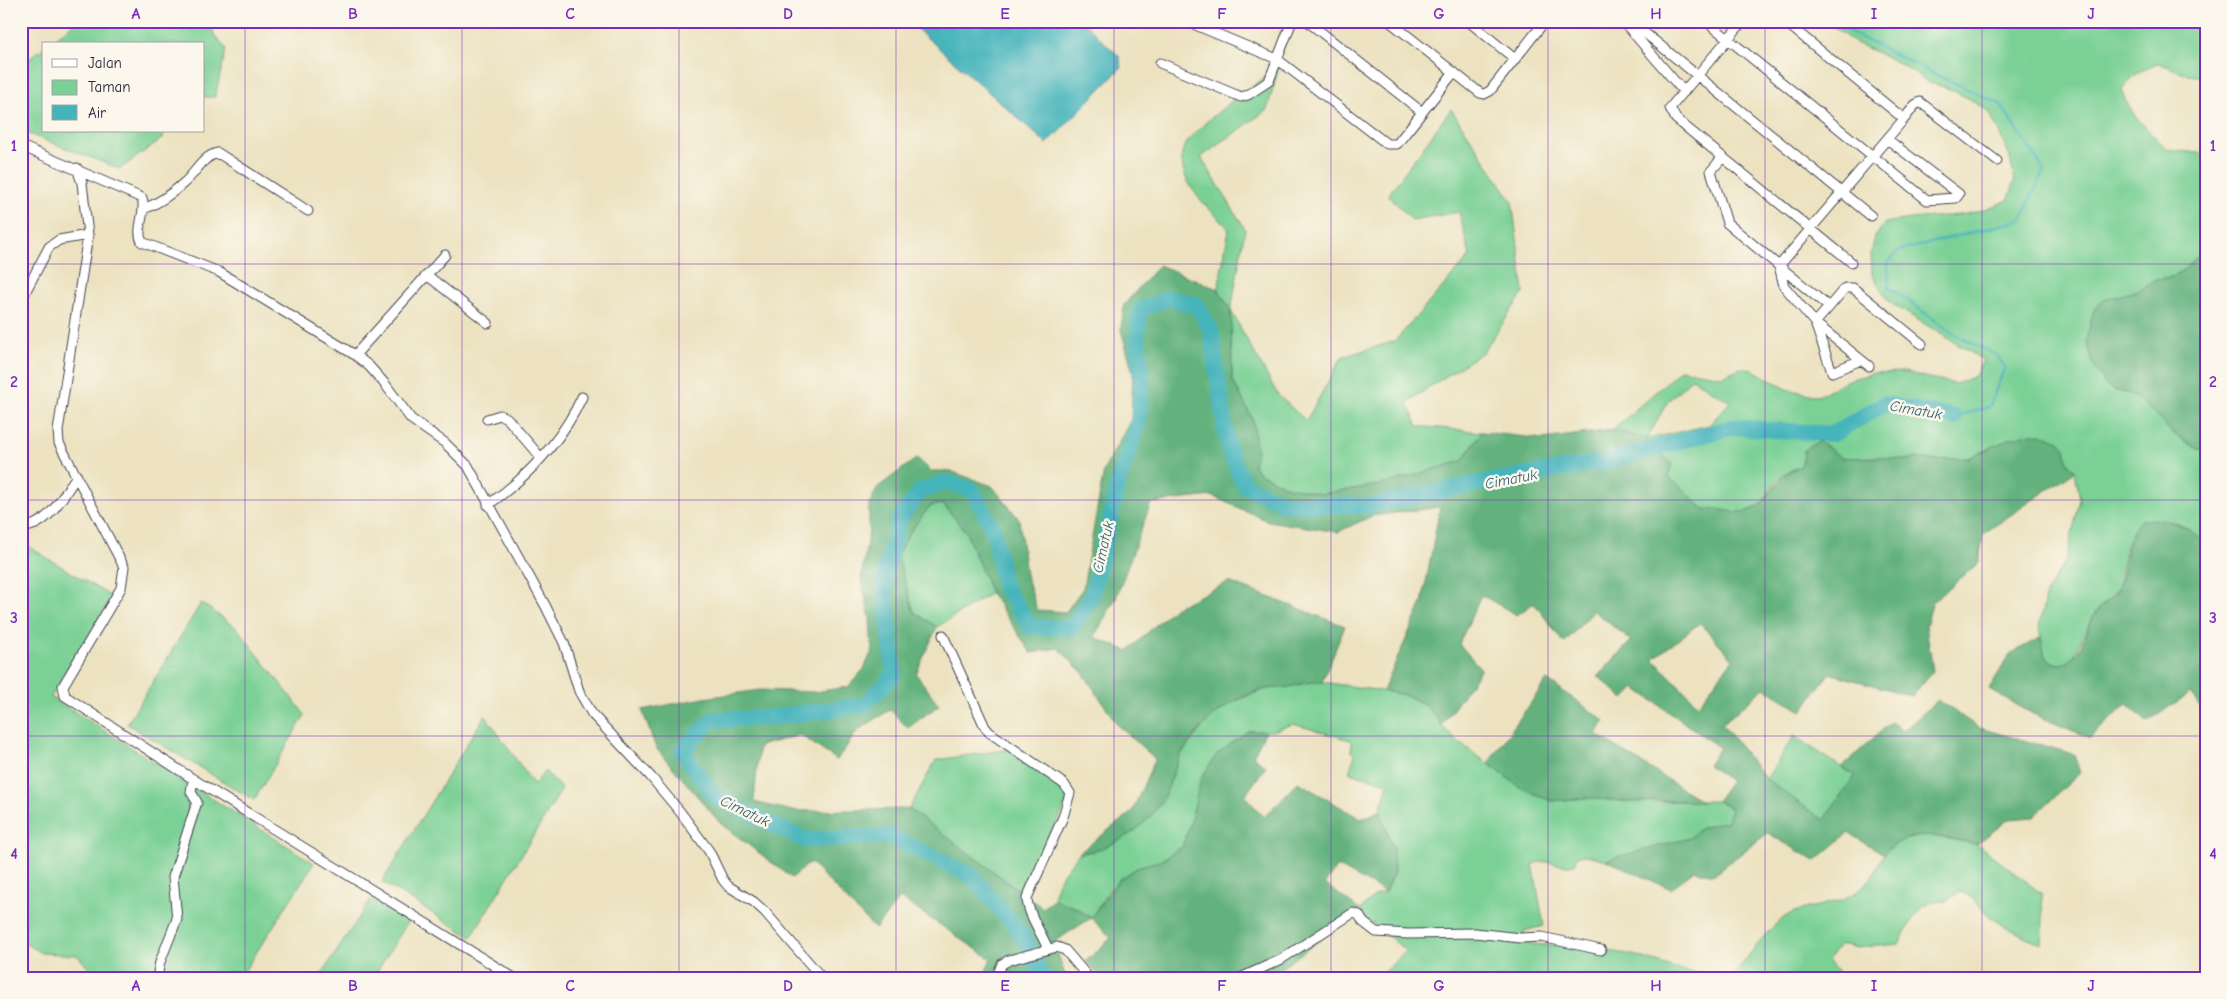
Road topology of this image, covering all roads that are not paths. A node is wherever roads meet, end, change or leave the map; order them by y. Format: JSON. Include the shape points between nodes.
{"nodes":[{"id":1,"x":1186,"y":21,"type":"edge"},
{"id":2,"x":1292,"y":21,"type":"edge"},
{"id":3,"x":1307,"y":21,"type":"edge"},
{"id":4,"x":1389,"y":21,"type":"edge"},
{"id":5,"x":1468,"y":21,"type":"edge"},
{"id":6,"x":1545,"y":21,"type":"edge"},
{"id":7,"x":1623,"y":21,"type":"edge"},
{"id":8,"x":1630,"y":21,"type":"edge"},
{"id":9,"x":1706,"y":21,"type":"edge"},
{"id":10,"x":1743,"y":21,"type":"edge"},
{"id":11,"x":1784,"y":21,"type":"edge"},
{"id":12,"x":1728,"y":39,"type":"junction"},
{"id":13,"x":1515,"y":58,"type":"junction"},
{"id":14,"x":1277,"y":59,"type":"junction"},
{"id":15,"x":1160,"y":62,"type":"dead end"},
{"id":16,"x":1454,"y":72,"type":"junction"},
{"id":17,"x":1697,"y":76,"type":"junction"},
{"id":18,"x":1684,"y":92,"type":"junction"},
{"id":19,"x":1422,"y":112,"type":"junction"},
{"id":20,"x":1904,"y":119,"type":"junction"},
{"id":21,"x":1887,"y":139,"type":"junction"},
{"id":22,"x":21,"y":146,"type":"edge"},
{"id":23,"x":1872,"y":156,"type":"junction"},
{"id":24,"x":1723,"y":157,"type":"junction"},
{"id":25,"x":1997,"y":161,"type":"dead end"},
{"id":26,"x":77,"y":168,"type":"junction"},
{"id":27,"x":1842,"y":192,"type":"junction"},
{"id":28,"x":144,"y":209,"type":"junction"},
{"id":29,"x":308,"y":211,"type":"dead end"},
{"id":30,"x":1871,"y":216,"type":"dead end"},
{"id":31,"x":1810,"y":229,"type":"junction"},
{"id":32,"x":88,"y":235,"type":"junction"},
{"id":33,"x":445,"y":255,"type":"dead end"},
{"id":34,"x":1851,"y":262,"type":"dead end"},
{"id":35,"x":1779,"y":266,"type":"junction"},
{"id":36,"x":428,"y":276,"type":"junction"},
{"id":37,"x":21,"y":300,"type":"edge"},
{"id":38,"x":1829,"y":307,"type":"junction"},
{"id":39,"x":488,"y":323,"type":"dead end"},
{"id":40,"x":1815,"y":323,"type":"junction"},
{"id":41,"x":1922,"y":344,"type":"dead end"},
{"id":42,"x":355,"y":355,"type":"junction"},
{"id":43,"x":582,"y":397,"type":"dead end"},
{"id":44,"x":487,"y":419,"type":"dead end"},
{"id":45,"x":541,"y":458,"type":"junction"},
{"id":46,"x":77,"y":476,"type":"junction"},
{"id":47,"x":488,"y":505,"type":"junction"},
{"id":48,"x":21,"y":528,"type":"edge"},
{"id":49,"x":943,"y":635,"type":"dead end"},
{"id":50,"x":193,"y":779,"type":"junction"},
{"id":51,"x":1045,"y":950,"type":"junction"},
{"id":52,"x":1601,"y":950,"type":"dead end"},
{"id":53,"x":157,"y":978,"type":"edge"},
{"id":54,"x":514,"y":978,"type":"edge"},
{"id":55,"x":822,"y":978,"type":"edge"},
{"id":56,"x":996,"y":978,"type":"edge"},
{"id":57,"x":1089,"y":978,"type":"edge"},
{"id":58,"x":1240,"y":978,"type":"edge"}],
"edges":[{"from":1,"to":14,"type":"street"},
{"from":2,"to":14,"type":"street"},
{"from":3,"to":19,"type":"street"},
{"from":4,"to":16,"type":"street"},
{"from":5,"to":13,"type":"street"},
{"from":6,"to":13,"type":"street"},
{"from":7,"to":18,"type":"street"},
{"from":8,"to":17,"type":"street"},
{"from":9,"to":12,"type":"street"},
{"from":10,"to":12,"type":"street"},
{"from":11,"to":20,"type":"street"},
{"from":12,"to":17,"type":"street"},
{"from":12,"to":23,"type":"street"},
{"from":13,"to":16,"type":"street","via":[[1490,91],[1484,94]]},
{"from":14,"to":15,"type":"street","via":[[1269,81],[1241,97]]},
{"from":14,"to":19,"type":"street","via":[[1387,144],[1397,144]]},
{"from":16,"to":19,"type":"street"},
{"from":17,"to":18,"type":"street"},
{"from":17,"to":27,"type":"street"},
{"from":18,"to":24,"type":"street","via":[[1670,108],[1676,119]]},
{"from":20,"to":21,"type":"street"},
{"from":20,"to":25,"type":"street","via":[[1920,102]]},
{"from":21,"to":23,"type":"street"},
{"from":21,"to":23,"type":"street","via":[[1958,194],[1956,198],[1927,200]]},
{"from":22,"to":26,"type":"street"},
{"from":23,"to":27,"type":"street"},
{"from":24,"to":31,"type":"street"},
{"from":24,"to":35,"type":"street","via":[[1711,171],[1726,223]]},
{"from":26,"to":28,"type":"street","via":[[138,195]]},
{"from":26,"to":32,"type":"street"},
{"from":27,"to":30,"type":"street"},
{"from":27,"to":31,"type":"street"},
{"from":28,"to":29,"type":"street","via":[[178,188],[206,159],[218,153]]},
{"from":28,"to":42,"type":"street","via":[[142,242],[219,272]]},
{"from":31,"to":34,"type":"street"},
{"from":31,"to":35,"type":"street"},
{"from":32,"to":37,"type":"street","via":[[59,240],[49,247]]},
{"from":32,"to":46,"type":"street","via":[[58,432],[59,443]]},
{"from":33,"to":36,"type":"street"},
{"from":35,"to":38,"type":"street"},
{"from":35,"to":40,"type":"street","via":[[1784,286]]},
{"from":36,"to":39,"type":"street"},
{"from":36,"to":42,"type":"street"},
{"from":38,"to":40,"type":"street"},
{"from":38,"to":41,"type":"street","via":[[1845,288],[1854,288]]},
{"from":40,"to":40,"type":"street","via":[[1832,372],[1865,363]]},
{"from":42,"to":47,"type":"street","via":[[385,384],[411,419],[455,452],[468,466]]},
{"from":43,"to":45,"type":"street","via":[[571,421]]},
{"from":44,"to":45,"type":"street","via":[[507,418]]},
{"from":45,"to":47,"type":"street","via":[[511,489]]},
{"from":46,"to":48,"type":"street","via":[[44,520],[35,526]]},
{"from":46,"to":50,"type":"street","via":[[124,567],[122,588],[62,691]]},
{"from":47,"to":55,"type":"street","via":[[546,605],[564,643],[579,691],[592,714],[681,813],[709,851],[728,886],[765,912]]},
{"from":49,"to":51,"type":"street","via":[[989,732],[1064,784],[1070,793],[1063,817],[1027,898],[1027,906],[1041,931]]},
{"from":50,"to":53,"type":"street","via":[[192,792],[197,802],[173,877],[177,919]]},
{"from":50,"to":54,"type":"street"},
{"from":51,"to":56,"type":"street","via":[[1009,960],[1002,964]]},
{"from":51,"to":57,"type":"street","via":[[1061,947]]},
{"from":52,"to":58,"type":"street","via":[[1542,937],[1376,932],[1353,913],[1280,960]]}]}
